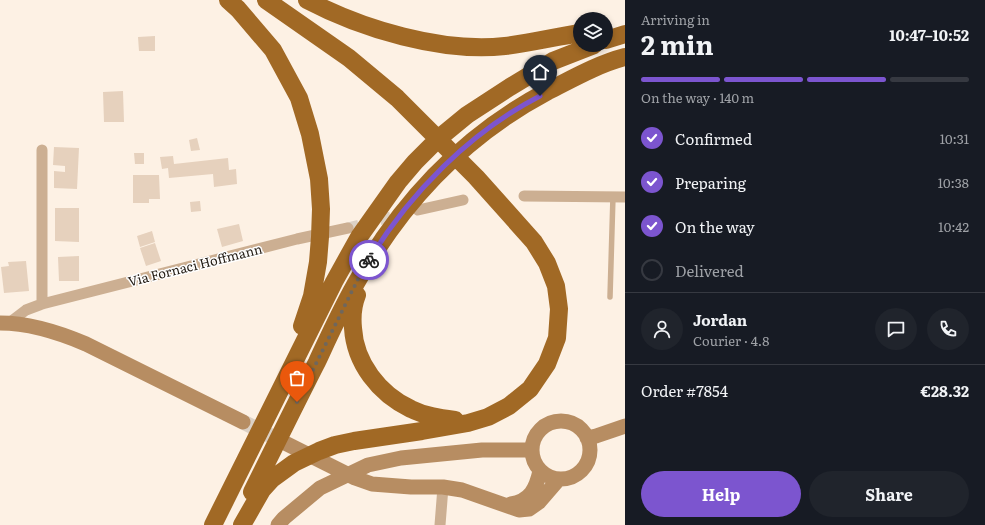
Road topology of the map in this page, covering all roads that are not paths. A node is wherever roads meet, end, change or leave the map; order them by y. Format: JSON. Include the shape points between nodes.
{"nodes":[{"id":1,"x":228,"y":0,"type":"edge"},
{"id":2,"x":266,"y":0,"type":"edge"},
{"id":3,"x":307,"y":0,"type":"edge"},
{"id":4,"x":625,"y":25,"type":"edge"},
{"id":5,"x":613,"y":27,"type":"edge"},
{"id":6,"x":573,"y":34,"type":"edge"},
{"id":7,"x":625,"y":34,"type":"edge"},
{"id":8,"x":613,"y":38,"type":"edge"},
{"id":9,"x":576,"y":52,"type":"edge"},
{"id":10,"x":625,"y":57,"type":"edge"},
{"id":11,"x":42,"y":150,"type":"dead end"},
{"id":12,"x":524,"y":196,"type":"dead end"},
{"id":13,"x":613,"y":196,"type":"junction"},
{"id":14,"x":625,"y":197,"type":"edge"},
{"id":15,"x":463,"y":200,"type":"dead end"},
{"id":16,"x":418,"y":210,"type":"dead end"},
{"id":17,"x":348,"y":228,"type":"tunnel mouth"},
{"id":18,"x":383,"y":239,"type":"junction"},
{"id":19,"x":610,"y":297,"type":"dead end"},
{"id":20,"x":42,"y":304,"type":"junction"},
{"id":21,"x":4,"y":323,"type":"edge"},
{"id":22,"x":243,"y":422,"type":"tunnel mouth"},
{"id":23,"x":468,"y":422,"type":"junction"},
{"id":24,"x":625,"y":426,"type":"edge"},
{"id":25,"x":587,"y":438,"type":"junction"},
{"id":26,"x":287,"y":444,"type":"tunnel mouth"},
{"id":27,"x":531,"y":450,"type":"junction"},
{"id":28,"x":540,"y":471,"type":"junction"},
{"id":29,"x":558,"y":480,"type":"junction"},
{"id":30,"x":443,"y":486,"type":"junction"},
{"id":31,"x":504,"y":506,"type":"junction"},
{"id":32,"x":207,"y":525,"type":"edge"},
{"id":33,"x":213,"y":525,"type":"edge"},
{"id":34,"x":236,"y":525,"type":"edge"},
{"id":35,"x":242,"y":525,"type":"edge"},
{"id":36,"x":278,"y":525,"type":"edge"},
{"id":37,"x":440,"y":525,"type":"edge"}],
"edges":[{"from":1,"to":32,"type":"highway","via":[[273,50],[299,98],[310,134],[319,179],[321,209],[318,262],[312,296],[300,331]]},
{"from":2,"to":23,"type":"highway","via":[[349,58],[397,98],[508,211],[534,242],[547,263],[556,286],[559,309],[557,338],[547,364],[530,388],[509,406],[488,417]]},
{"from":3,"to":6,"type":"highway","via":[[357,22],[393,33],[455,46],[504,46]]},
{"from":4,"to":5,"type":"highway"},
{"from":7,"to":8,"type":"highway"},
{"from":9,"to":33,"type":"highway","via":[[553,61],[467,115],[439,138],[398,182],[359,237],[341,269]]},
{"from":10,"to":18,"type":"highway","via":[[567,81],[527,102],[483,133],[456,155],[414,198]]},
{"from":11,"to":20,"type":"street"},
{"from":12,"to":13,"type":"street"},
{"from":13,"to":14,"type":"street"},
{"from":13,"to":19,"type":"lane"},
{"from":15,"to":16,"type":"street"},
{"from":17,"to":20,"type":"street","name":"Via Fornaci Hoffmann"},
{"from":18,"to":23,"type":"highway","via":[[378,256],[355,300],[352,319],[354,342],[361,363],[391,397],[410,409],[426,416]]},
{"from":18,"to":34,"type":"highway","via":[[358,279]]},
{"from":20,"to":21,"type":"street","name":"Via Fornaci Hoffmann"},
{"from":21,"to":22,"type":"main road","name":"Via Fornaci Hoffmann","via":[[61,333]]},
{"from":23,"to":35,"type":"highway","via":[[354,441],[319,451],[294,463],[272,479],[262,490]]},
{"from":24,"to":25,"type":"main road"},
{"from":25,"to":27,"type":"main road","via":[[574,424],[554,422],[545,425],[538,432]]},
{"from":25,"to":29,"type":"main road","via":[[590,455],[587,464],[575,476]]},
{"from":26,"to":30,"type":"main road","via":[[372,484]]},
{"from":27,"to":28,"type":"main road"},
{"from":27,"to":36,"type":"main road","via":[[482,450],[401,458],[368,465],[320,488]]},
{"from":28,"to":29,"type":"main road"},
{"from":28,"to":31,"type":"main road","via":[[538,484],[533,493],[525,500]]},
{"from":29,"to":31,"type":"main road","via":[[539,502],[529,509],[519,510]]},
{"from":30,"to":31,"type":"main road","via":[[462,490]]},
{"from":30,"to":37,"type":"street"}]}
